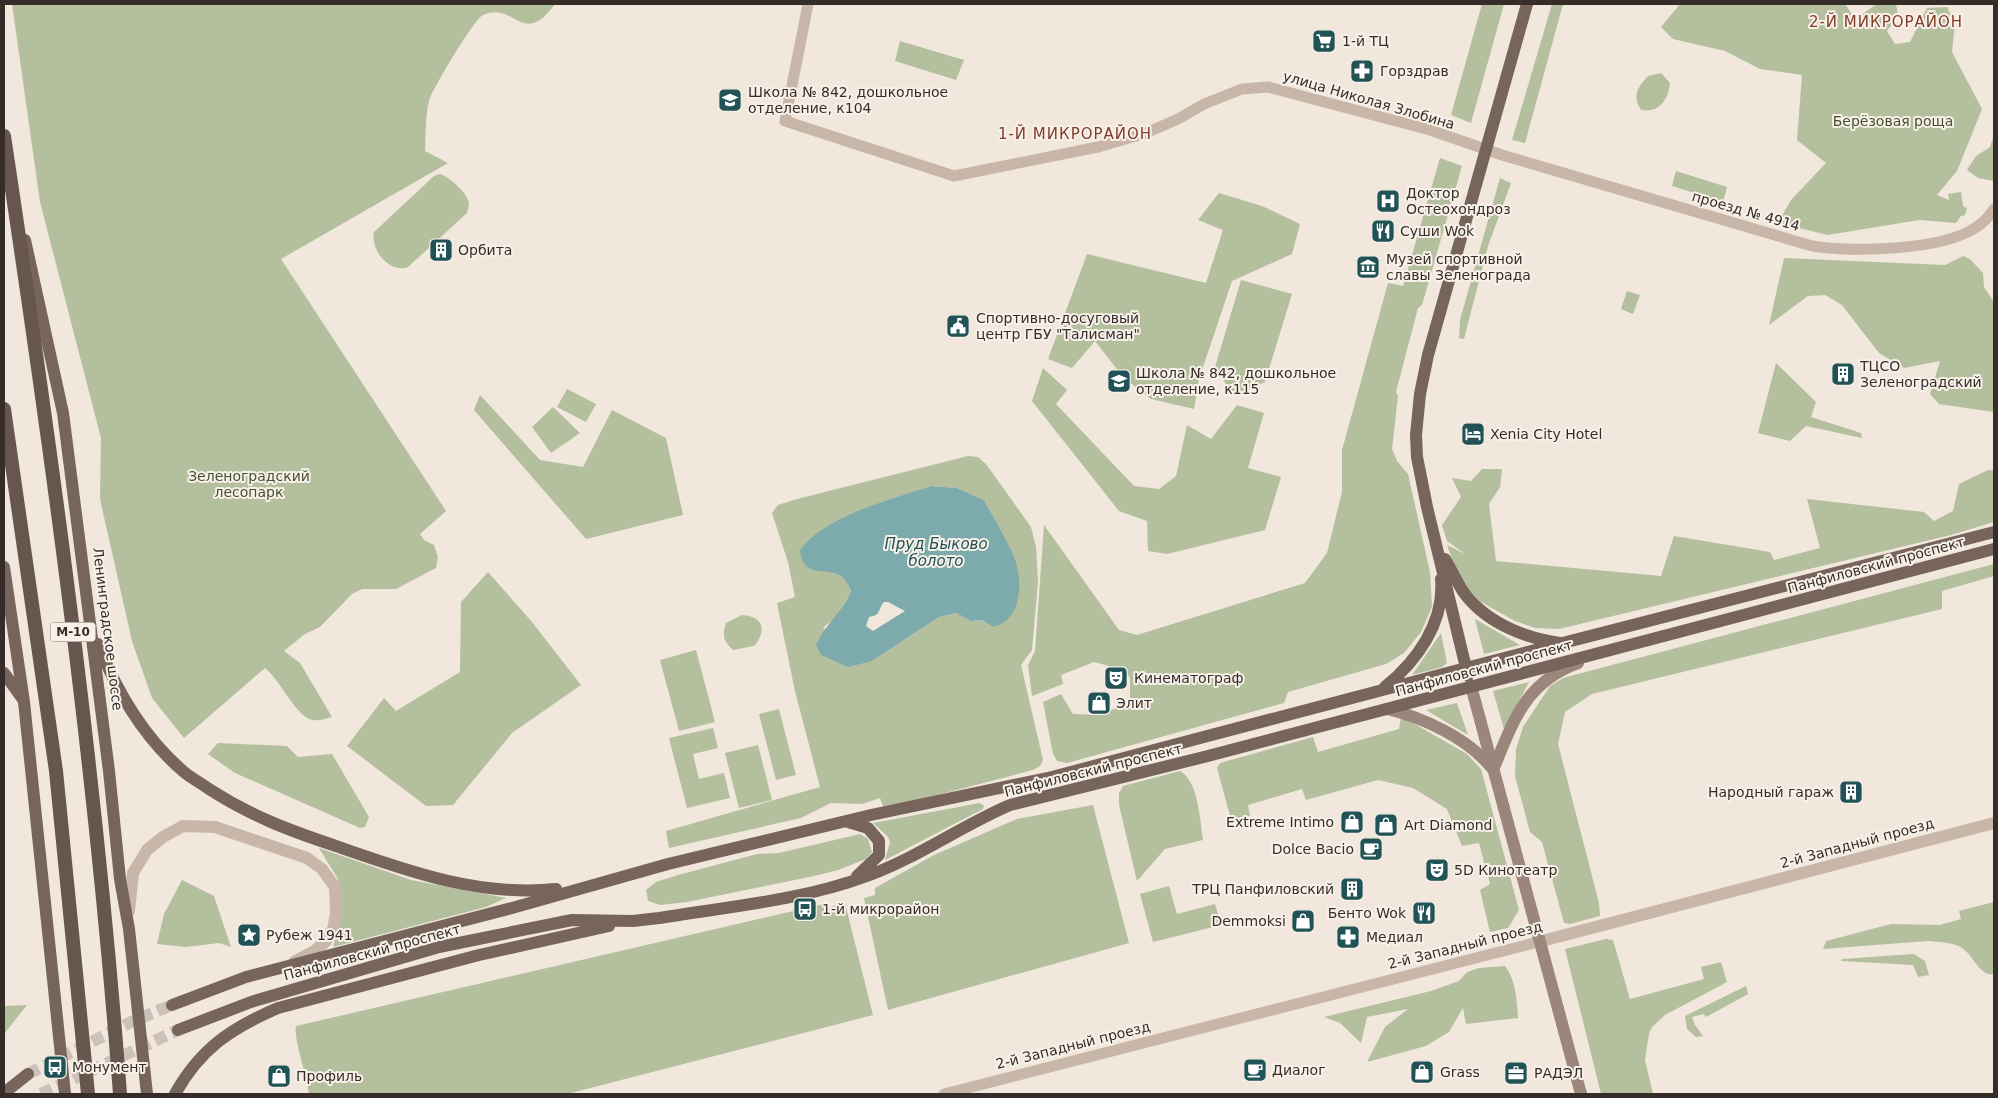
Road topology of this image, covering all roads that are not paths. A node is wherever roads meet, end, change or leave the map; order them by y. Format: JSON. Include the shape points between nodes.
{"nodes":[{"id":1,"x":808,"y":4,"type":"edge"},
{"id":2,"x":1527,"y":4,"type":"edge"},
{"id":3,"x":4,"y":136,"type":"edge"},
{"id":4,"x":1487,"y":150,"type":"junction"},
{"id":5,"x":9,"y":172,"type":"junction"},
{"id":6,"x":1994,"y":209,"type":"edge"},
{"id":7,"x":4,"y":409,"type":"edge"},
{"id":8,"x":1994,"y":532,"type":"edge"},
{"id":9,"x":1437,"y":546,"type":"junction"},
{"id":10,"x":1994,"y":549,"type":"edge"},
{"id":11,"x":4,"y":567,"type":"edge"},
{"id":12,"x":92,"y":628,"type":"junction"},
{"id":13,"x":1566,"y":644,"type":"junction"},
{"id":14,"x":1622,"y":647,"type":"junction"},
{"id":15,"x":1466,"y":668,"type":"junction"},
{"id":16,"x":4,"y":674,"type":"edge"},
{"id":17,"x":1471,"y":686,"type":"junction"},
{"id":18,"x":1381,"y":690,"type":"junction"},
{"id":19,"x":24,"y":702,"type":"junction"},
{"id":20,"x":1387,"y":709,"type":"junction"},
{"id":21,"x":1493,"y":770,"type":"junction"},
{"id":22,"x":843,"y":822,"type":"junction"},
{"id":23,"x":1994,"y":823,"type":"edge"},
{"id":24,"x":842,"y":885,"type":"junction"},
{"id":25,"x":586,"y":886,"type":"junction"},
{"id":26,"x":633,"y":921,"type":"junction"},
{"id":27,"x":129,"y":929,"type":"junction"},
{"id":28,"x":1538,"y":942,"type":"junction"},
{"id":29,"x":282,"y":967,"type":"junction"},
{"id":30,"x":172,"y":1005,"type":"tunnel mouth"},
{"id":31,"x":178,"y":1030,"type":"tunnel mouth"},
{"id":32,"x":28,"y":1074,"type":"tunnel mouth"},
{"id":33,"x":4,"y":1093,"type":"edge"},
{"id":34,"x":65,"y":1094,"type":"edge"},
{"id":35,"x":88,"y":1094,"type":"edge"},
{"id":36,"x":120,"y":1094,"type":"edge"},
{"id":37,"x":147,"y":1094,"type":"edge"},
{"id":38,"x":175,"y":1094,"type":"edge"},
{"id":39,"x":944,"y":1094,"type":"edge"},
{"id":40,"x":1581,"y":1094,"type":"edge"}],
"edges":[{"from":1,"to":4,"type":"street","name":"улица Николая Злобина","via":[[785,120],[954,176],[1098,147],[1146,133],[1242,89],[1268,87],[1430,130]]},
{"from":2,"to":4,"type":"main road"},
{"from":3,"to":5,"type":"highway","name":"Ленинградское шоссе","number":"М-10"},
{"from":4,"to":6,"type":"street","name":"проезд № 4914","via":[[1812,246],[1833,249],[1942,241],[1975,228]]},
{"from":4,"to":9,"type":"main road","via":[[1428,355],[1420,394],[1417,457]]},
{"from":5,"to":12,"type":"main road","name":"Ленинградское шоссе","number":"М-10","via":[[63,413]]},
{"from":5,"to":36,"type":"highway","name":"Ленинградское шоссе","number":"М-10","via":[[52,469],[90,768]]},
{"from":7,"to":35,"type":"highway","number":"М-10","via":[[56,771]]},
{"from":8,"to":13,"type":"main road","name":"Панфиловский проспект"},
{"from":9,"to":13,"type":"main road","via":[[1464,592],[1496,621],[1536,639]]},
{"from":9,"to":15,"type":"main road"},
{"from":9,"to":18,"type":"main road","via":[[1440,609],[1410,664]]},
{"from":10,"to":14,"type":"main road","name":"Панфиловский проспект"},
{"from":11,"to":19,"type":"main road"},
{"from":12,"to":25,"type":"main road","via":[[120,691],[149,736],[184,772],[238,808],[268,822],[417,875],[455,884],[521,890]]},
{"from":12,"to":27,"type":"main road","name":"Ленинградское шоссе","number":"М-10","via":[[120,879]]},
{"from":13,"to":15,"type":"main road","name":"Панфиловский проспект"},
{"from":14,"to":17,"type":"main road","name":"Панфиловский проспект"},
{"from":14,"to":21,"type":"main road","via":[[1565,667],[1533,690],[1516,718]]},
{"from":15,"to":17,"type":"main road"},
{"from":15,"to":18,"type":"main road","name":"Панфиловский проспект"},
{"from":16,"to":19,"type":"main road"},
{"from":17,"to":20,"type":"main road","name":"Панфиловский проспект"},
{"from":17,"to":21,"type":"main road"},
{"from":18,"to":22,"type":"main road","name":"Панфиловский проспект","via":[[1052,778]]},
{"from":19,"to":34,"type":"main road"},
{"from":20,"to":21,"type":"main road","via":[[1412,714],[1427,722],[1482,756]]},
{"from":20,"to":24,"type":"main road","name":"Панфиловский проспект","via":[[1010,805],[901,862]]},
{"from":21,"to":28,"type":"main road"},
{"from":22,"to":24,"type":"main road","via":[[868,828],[879,841],[880,849],[872,863]]},
{"from":22,"to":25,"type":"main road","name":"Панфиловский проспект"},
{"from":23,"to":28,"type":"street","name":"2-й Западный проезд"},
{"from":24,"to":26,"type":"main road","name":"Панфиловский проспект","via":[[799,895]]},
{"from":25,"to":29,"type":"main road","name":"Панфиловский проспект"},
{"from":26,"to":31,"type":"main road","name":"Панфиловский проспект","via":[[572,920],[439,946],[251,1002]]},
{"from":26,"to":38,"type":"main road","via":[[478,955],[278,1008],[224,1036],[198,1061]]},
{"from":27,"to":29,"type":"street","via":[[133,874],[147,850],[183,826],[215,827],[307,858],[322,869],[335,887],[336,914],[326,941],[316,950]]},
{"from":27,"to":37,"type":"main road","name":"Ленинградское шоссе","number":"М-10"},
{"from":28,"to":39,"type":"street","name":"2-й Западный проезд"},
{"from":28,"to":40,"type":"main road"},
{"from":29,"to":30,"type":"main road","name":"Панфиловский проспект"},
{"from":32,"to":33,"type":"main road"}]}
